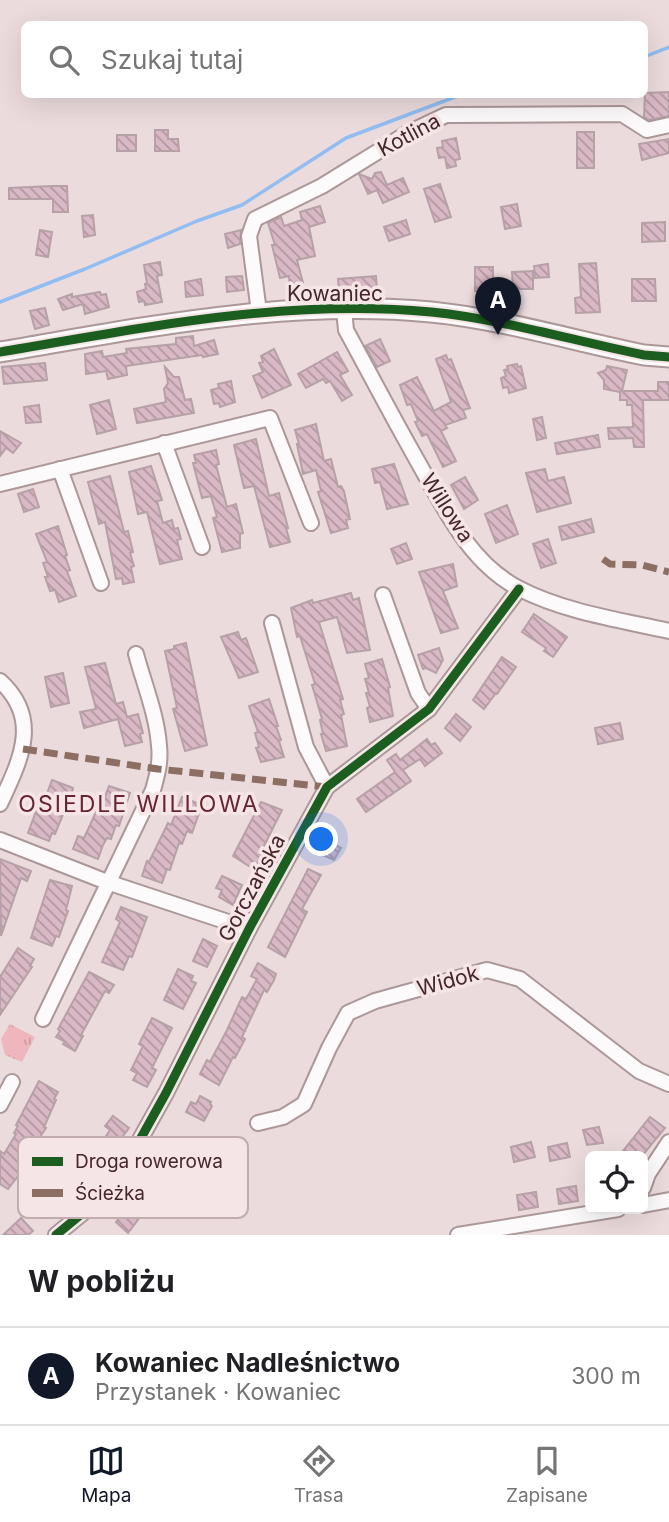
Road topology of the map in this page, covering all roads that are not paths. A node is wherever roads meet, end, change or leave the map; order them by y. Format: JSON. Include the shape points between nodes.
{"nodes":[{"id":1,"x":669,"y":125,"type":"edge"},
{"id":2,"x":344,"y":310,"type":"junction"},
{"id":3,"x":259,"y":312,"type":"junction"},
{"id":4,"x":0,"y":352,"type":"edge"},
{"id":5,"x":669,"y":357,"type":"edge"},
{"id":6,"x":164,"y":443,"type":"junction"},
{"id":7,"x":60,"y":469,"type":"junction"},
{"id":8,"x":0,"y":484,"type":"edge"},
{"id":9,"x":311,"y":523,"type":"dead end"},
{"id":10,"x":202,"y":547,"type":"dead end"},
{"id":11,"x":100,"y":583,"type":"dead end"},
{"id":12,"x":519,"y":589,"type":"junction"},
{"id":13,"x":383,"y":595,"type":"dead end"},
{"id":14,"x":272,"y":623,"type":"dead end"},
{"id":15,"x":669,"y":631,"type":"edge"},
{"id":16,"x":136,"y":654,"type":"dead end"},
{"id":17,"x":0,"y":681,"type":"edge"},
{"id":18,"x":429,"y":709,"type":"junction"},
{"id":19,"x":327,"y":787,"type":"junction"},
{"id":20,"x":0,"y":804,"type":"edge"},
{"id":21,"x":0,"y":840,"type":"edge"},
{"id":22,"x":107,"y":882,"type":"junction"},
{"id":23,"x":249,"y":929,"type":"junction"},
{"id":24,"x":43,"y":1020,"type":"dead end"},
{"id":25,"x":12,"y":1082,"type":"dead end"},
{"id":26,"x":669,"y":1084,"type":"edge"},
{"id":27,"x":0,"y":1105,"type":"edge"},
{"id":28,"x":258,"y":1123,"type":"dead end"},
{"id":29,"x":141,"y":1137,"type":"edge"},
{"id":30,"x":669,"y":1142,"type":"edge"},
{"id":31,"x":648,"y":1174,"type":"edge"},
{"id":32,"x":669,"y":1200,"type":"edge"},
{"id":33,"x":648,"y":1204,"type":"edge"},
{"id":34,"x":587,"y":1214,"type":"edge"},
{"id":35,"x":77,"y":1218,"type":"edge"},
{"id":36,"x":56,"y":1235,"type":"edge"},
{"id":37,"x":458,"y":1235,"type":"edge"}],
"edges":[{"from":1,"to":3,"type":"street","name":"Kotlina","via":[[648,130],[622,114],[446,115],[255,219],[249,236]]},
{"from":2,"to":3,"type":"street","name":"Kowaniec"},
{"from":2,"to":5,"type":"street","name":"Kowaniec","via":[[463,316]]},
{"from":2,"to":12,"type":"street","name":"Willowa","via":[[346,330],[456,529],[489,567]]},
{"from":3,"to":4,"type":"street","name":"Kowaniec"},
{"from":6,"to":7,"type":"street"},
{"from":6,"to":9,"type":"street","via":[[270,418]]},
{"from":6,"to":10,"type":"street"},
{"from":7,"to":8,"type":"street"},
{"from":7,"to":11,"type":"street"},
{"from":12,"to":15,"type":"street","name":"Willowa","via":[[561,605]]},
{"from":12,"to":18,"type":"street","name":"Gorczańska"},
{"from":13,"to":18,"type":"street","via":[[418,694]]},
{"from":14,"to":19,"type":"street","via":[[306,747]]},
{"from":16,"to":22,"type":"street","via":[[155,720],[158,769],[153,790]]},
{"from":17,"to":20,"type":"street","via":[[17,701],[24,736],[21,757]]},
{"from":18,"to":19,"type":"street","name":"Gorczańska"},
{"from":19,"to":23,"type":"street","name":"Gorczańska"},
{"from":21,"to":22,"type":"street"},
{"from":22,"to":23,"type":"street"},
{"from":22,"to":24,"type":"street"},
{"from":23,"to":29,"type":"street","name":"Gorczańska"},
{"from":25,"to":27,"type":"street"},
{"from":26,"to":28,"type":"street","name":"Widok","via":[[639,1071],[520,979],[486,970],[348,1013],[304,1104],[283,1117]]},
{"from":30,"to":31,"type":"street"},
{"from":32,"to":33,"type":"street"},
{"from":34,"to":37,"type":"street"},
{"from":35,"to":36,"type":"street","name":"Gorczańska"}]}
